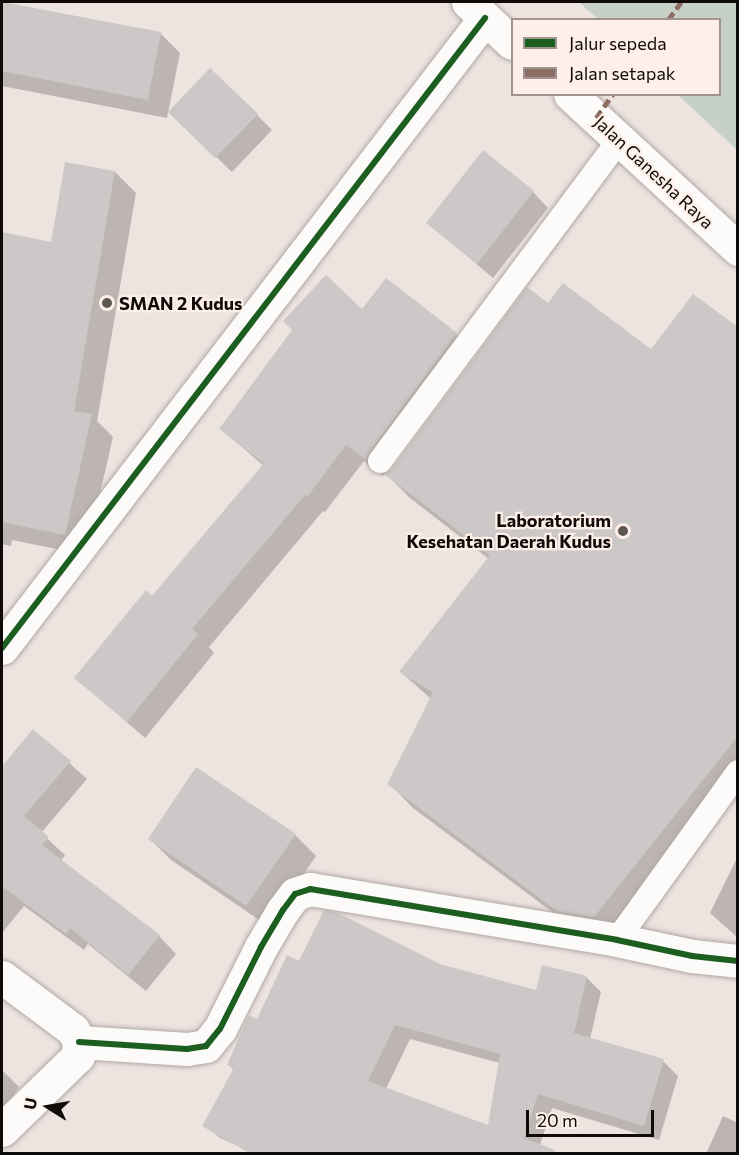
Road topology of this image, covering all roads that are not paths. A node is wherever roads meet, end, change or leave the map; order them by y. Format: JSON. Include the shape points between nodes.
{"nodes":[{"id":1,"x":477,"y":10,"type":"edge"},
{"id":2,"x":511,"y":41,"type":"edge"},
{"id":3,"x":572,"y":96,"type":"edge"},
{"id":4,"x":620,"y":140,"type":"junction"},
{"id":5,"x":738,"y":249,"type":"edge"},
{"id":6,"x":380,"y":461,"type":"dead end"},
{"id":7,"x":2,"y":648,"type":"edge"},
{"id":8,"x":738,"y":772,"type":"edge"},
{"id":9,"x":617,"y":940,"type":"junction"},
{"id":10,"x":738,"y":962,"type":"edge"},
{"id":11,"x":2,"y":976,"type":"edge"},
{"id":12,"x":79,"y":1042,"type":"junction"},
{"id":13,"x":2,"y":1130,"type":"edge"}],
"edges":[{"from":1,"to":2,"type":"street"},
{"from":1,"to":7,"type":"street"},
{"from":3,"to":4,"type":"street","name":"Jalan Ganesha Raya"},
{"from":4,"to":5,"type":"street","name":"Jalan Ganesha Raya"},
{"from":4,"to":6,"type":"lane"},
{"from":8,"to":9,"type":"lane"},
{"from":9,"to":10,"type":"street"},
{"from":9,"to":12,"type":"street","via":[[310,889],[296,894],[283,910],[220,1029],[206,1046],[177,1049]]},
{"from":11,"to":12,"type":"street","via":[[73,1030]]},
{"from":12,"to":13,"type":"street","via":[[78,1056]]}]}
